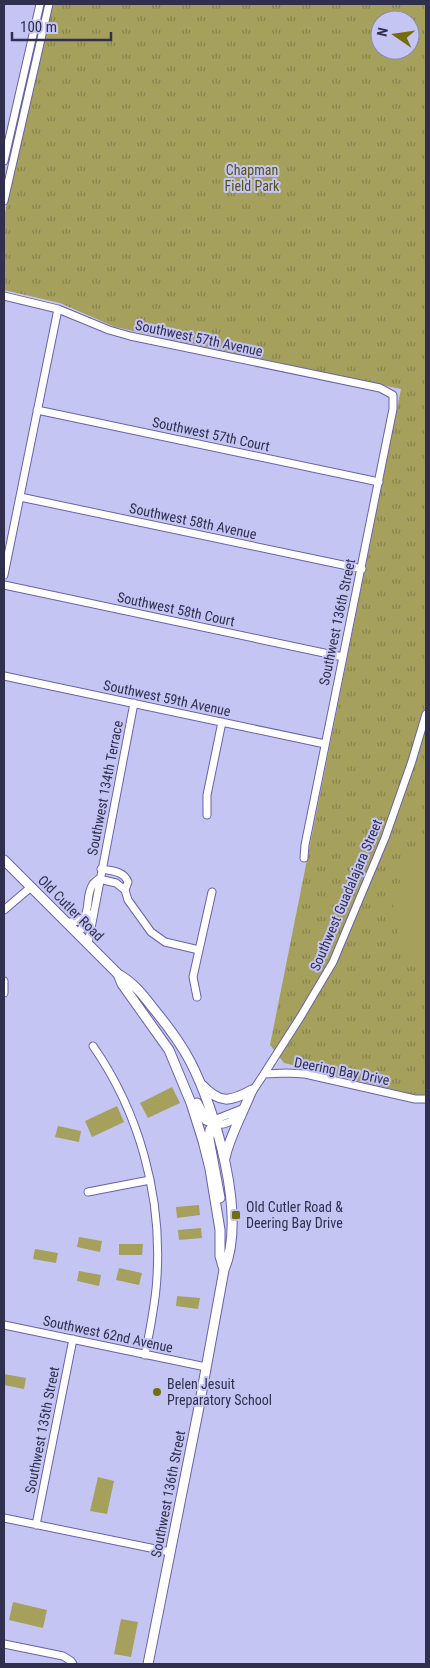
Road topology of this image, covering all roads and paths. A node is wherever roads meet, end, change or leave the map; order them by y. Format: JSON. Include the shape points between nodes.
{"nodes":[{"id":1,"x":40,"y":4,"type":"edge"},
{"id":2,"x":49,"y":4,"type":"edge"},
{"id":3,"x":4,"y":162,"type":"edge"},
{"id":4,"x":4,"y":201,"type":"edge"},
{"id":5,"x":4,"y":296,"type":"edge"},
{"id":6,"x":58,"y":309,"type":"junction"},
{"id":7,"x":392,"y":393,"type":"joint"},
{"id":8,"x":37,"y":410,"type":"junction"},
{"id":9,"x":379,"y":482,"type":"junction"},
{"id":10,"x":20,"y":497,"type":"junction"},
{"id":11,"x":362,"y":569,"type":"junction"},
{"id":12,"x":4,"y":575,"type":"edge"},
{"id":13,"x":4,"y":585,"type":"edge"},
{"id":14,"x":343,"y":657,"type":"junction"},
{"id":15,"x":4,"y":676,"type":"edge"},
{"id":16,"x":134,"y":703,"type":"junction"},
{"id":17,"x":426,"y":714,"type":"edge"},
{"id":18,"x":222,"y":722,"type":"junction"},
{"id":19,"x":325,"y":744,"type":"junction"},
{"id":20,"x":207,"y":815,"type":"dead end"},
{"id":21,"x":304,"y":858,"type":"dead end"},
{"id":22,"x":4,"y":860,"type":"edge"},
{"id":23,"x":101,"y":869,"type":"junction"},
{"id":24,"x":99,"y":878,"type":"junction"},
{"id":25,"x":31,"y":887,"type":"junction"},
{"id":26,"x":125,"y":890,"type":"junction"},
{"id":27,"x":212,"y":892,"type":"dead end"},
{"id":28,"x":88,"y":909,"type":"junction"},
{"id":29,"x":4,"y":910,"type":"edge"},
{"id":30,"x":66,"y":922,"type":"junction"},
{"id":31,"x":78,"y":934,"type":"junction"},
{"id":32,"x":88,"y":944,"type":"junction"},
{"id":33,"x":200,"y":950,"type":"junction"},
{"id":34,"x":118,"y":974,"type":"junction"},
{"id":35,"x":4,"y":981,"type":"edge"},
{"id":36,"x":4,"y":993,"type":"edge"},
{"id":37,"x":197,"y":997,"type":"dead end"},
{"id":38,"x":93,"y":1046,"type":"dead end"},
{"id":39,"x":169,"y":1050,"type":"junction"},
{"id":40,"x":264,"y":1074,"type":"junction"},
{"id":41,"x":201,"y":1084,"type":"junction"},
{"id":42,"x":252,"y":1090,"type":"junction"},
{"id":43,"x":426,"y":1099,"type":"edge"},
{"id":44,"x":215,"y":1124,"type":"junction"},
{"id":45,"x":200,"y":1128,"type":"joint"},
{"id":46,"x":225,"y":1159,"type":"junction"},
{"id":47,"x":150,"y":1180,"type":"junction"},
{"id":48,"x":88,"y":1192,"type":"dead end"},
{"id":49,"x":220,"y":1230,"type":"junction"},
{"id":50,"x":224,"y":1270,"type":"junction"},
{"id":51,"x":4,"y":1325,"type":"edge"},
{"id":52,"x":73,"y":1339,"type":"junction"},
{"id":53,"x":145,"y":1354,"type":"junction"},
{"id":54,"x":206,"y":1367,"type":"junction"},
{"id":55,"x":4,"y":1518,"type":"edge"},
{"id":56,"x":36,"y":1525,"type":"junction"},
{"id":57,"x":170,"y":1552,"type":"junction"},
{"id":58,"x":4,"y":1644,"type":"edge"},
{"id":59,"x":72,"y":1663,"type":"edge"},
{"id":60,"x":148,"y":1664,"type":"edge"}],
"edges":[{"from":1,"to":3,"type":"street"},
{"from":2,"to":4,"type":"street"},
{"from":5,"to":6,"type":"street","name":"Southwest 57th Avenue"},
{"from":6,"to":7,"type":"street","name":"Southwest 57th Avenue","via":[[124,335]]},
{"from":6,"to":8,"type":"street"},
{"from":7,"to":9,"type":"street","name":"Southwest 136th Street","via":[[394,405]]},
{"from":8,"to":9,"type":"street","name":"Southwest 57th Court"},
{"from":8,"to":10,"type":"street"},
{"from":9,"to":11,"type":"street","name":"Southwest 136th Street"},
{"from":10,"to":11,"type":"street","name":"Southwest 58th Avenue"},
{"from":10,"to":12,"type":"street"},
{"from":11,"to":14,"type":"street","name":"Southwest 136th Street"},
{"from":13,"to":14,"type":"street","name":"Southwest 58th Court"},
{"from":14,"to":19,"type":"street","name":"Southwest 136th Street"},
{"from":15,"to":16,"type":"street","name":"Southwest 59th Avenue"},
{"from":16,"to":18,"type":"street","name":"Southwest 59th Avenue"},
{"from":16,"to":23,"type":"street","name":"Southwest 134th Terrace"},
{"from":17,"to":40,"type":"street","name":"Southwest Guadalajara Street","via":[[385,838],[333,962]]},
{"from":18,"to":19,"type":"street","name":"Southwest 59th Avenue"},
{"from":18,"to":20,"type":"street","via":[[207,795]]},
{"from":19,"to":21,"type":"street","name":"Southwest 136th Street"},
{"from":22,"to":25,"type":"main road","name":"Old Cutler Road"},
{"from":23,"to":24,"type":"street","name":"Southwest 134th Terrace"},
{"from":23,"to":26,"type":"street","via":[[125,877],[128,882]]},
{"from":24,"to":26,"type":"street","via":[[116,883]]},
{"from":24,"to":28,"type":"street","name":"Southwest 134th Terrace","via":[[92,885]]},
{"from":24,"to":32,"type":"street","name":"Southwest 134th Terrace"},
{"from":25,"to":29,"type":"street"},
{"from":25,"to":30,"type":"main road","name":"Old Cutler Road"},
{"from":26,"to":33,"type":"street","via":[[130,904],[154,935],[165,942]]},
{"from":27,"to":33,"type":"street"},
{"from":28,"to":30,"type":"street","via":[[79,921]]},
{"from":28,"to":31,"type":"street","name":"Southwest 134th Terrace","via":[[88,917]]},
{"from":30,"to":31,"type":"main road","name":"Old Cutler Road"},
{"from":31,"to":32,"type":"main road","name":"Old Cutler Road"},
{"from":32,"to":34,"type":"main road","name":"Old Cutler Road"},
{"from":33,"to":37,"type":"street","via":[[194,977]]},
{"from":34,"to":39,"type":"main road","name":"Old Cutler Road"},
{"from":34,"to":41,"type":"main road","name":"Old Cutler Road","via":[[127,979],[158,1014],[182,1048]]},
{"from":35,"to":36,"type":"street"},
{"from":38,"to":47,"type":"street","via":[[126,1106],[139,1137]]},
{"from":39,"to":44,"type":"main road","via":[[185,1074],[202,1115]]},
{"from":39,"to":45,"type":"main road","name":"Old Cutler Road"},
{"from":40,"to":42,"type":"street"},
{"from":40,"to":43,"type":"street","name":"Deering Bay Drive","via":[[301,1073]]},
{"from":41,"to":42,"type":"main road","via":[[210,1094],[224,1100]]},
{"from":41,"to":44,"type":"main road","name":"Old Cutler Road"},
{"from":42,"to":44,"type":"street","via":[[242,1109],[219,1118]]},
{"from":42,"to":46,"type":"main road","via":[[230,1139]]},
{"from":44,"to":46,"type":"main road","name":"Southwest 136th Street"},
{"from":44,"to":49,"type":"main road","via":[[209,1138],[220,1188]]},
{"from":45,"to":49,"type":"main road","name":"Southwest 136th Street"},
{"from":46,"to":50,"type":"main road","name":"Southwest 136th Street","via":[[231,1203],[231,1240]]},
{"from":47,"to":48,"type":"street"},
{"from":47,"to":53,"type":"street","via":[[156,1216],[158,1264]]},
{"from":49,"to":50,"type":"main road","name":"Southwest 136th Street","via":[[220,1256]]},
{"from":50,"to":54,"type":"main road","name":"Southwest 136th Street"},
{"from":51,"to":52,"type":"street","name":"Southwest 62nd Avenue"},
{"from":52,"to":53,"type":"street","name":"Southwest 62nd Avenue"},
{"from":52,"to":56,"type":"street","name":"Southwest 135th Street"},
{"from":53,"to":54,"type":"street","name":"Southwest 62nd Avenue"},
{"from":54,"to":57,"type":"main road","name":"Southwest 136th Street"},
{"from":55,"to":56,"type":"street"},
{"from":56,"to":57,"type":"street"},
{"from":57,"to":60,"type":"main road","name":"Southwest 136th Street"},
{"from":58,"to":59,"type":"street","via":[[58,1655]]}]}
